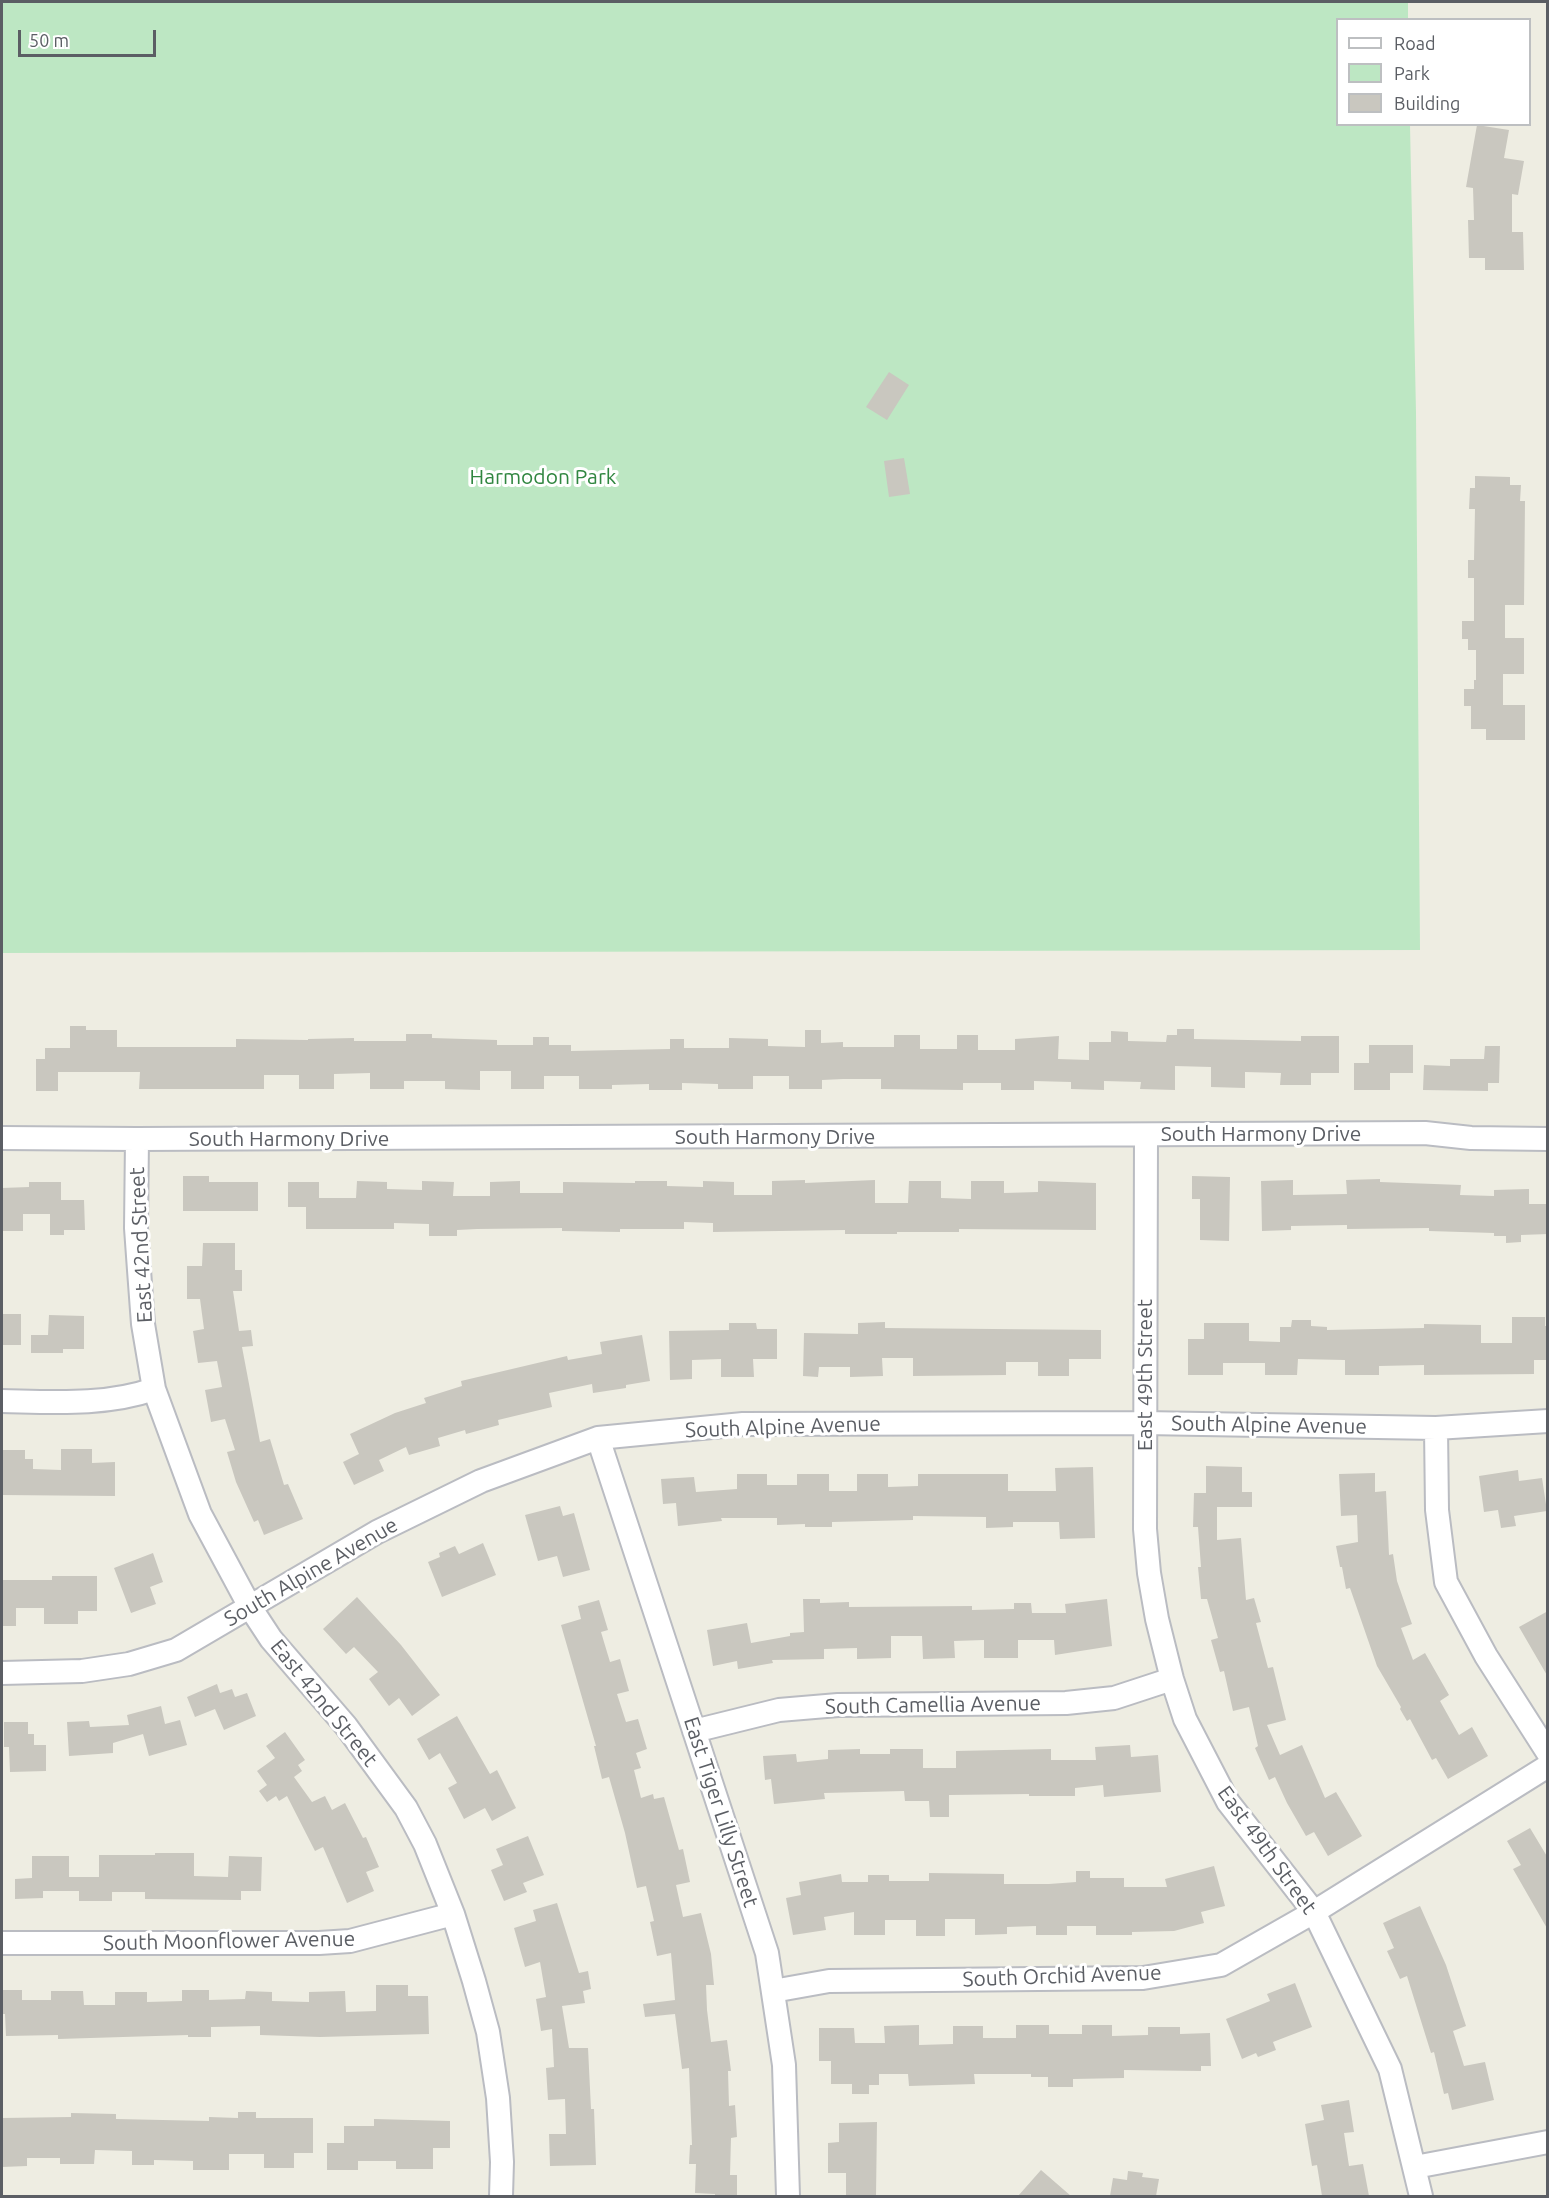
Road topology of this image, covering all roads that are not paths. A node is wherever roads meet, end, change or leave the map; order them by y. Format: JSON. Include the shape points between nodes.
{"nodes":[{"id":1,"x":1146,"y":1135,"type":"junction"},
{"id":2,"x":2,"y":1138,"type":"edge"},
{"id":3,"x":137,"y":1139,"type":"junction"},
{"id":4,"x":1548,"y":1139,"type":"edge"},
{"id":5,"x":154,"y":1389,"type":"junction"},
{"id":6,"x":2,"y":1401,"type":"edge"},
{"id":7,"x":1548,"y":1421,"type":"edge"},
{"id":8,"x":1144,"y":1423,"type":"junction"},
{"id":9,"x":1436,"y":1428,"type":"junction"},
{"id":10,"x":598,"y":1438,"type":"junction"},
{"id":11,"x":250,"y":1606,"type":"junction"},
{"id":12,"x":2,"y":1673,"type":"edge"},
{"id":13,"x":1172,"y":1679,"type":"junction"},
{"id":14,"x":694,"y":1731,"type":"junction"},
{"id":15,"x":1548,"y":1754,"type":"edge"},
{"id":16,"x":1548,"y":1766,"type":"edge"},
{"id":17,"x":1314,"y":1912,"type":"junction"},
{"id":18,"x":453,"y":1914,"type":"junction"},
{"id":19,"x":2,"y":1943,"type":"edge"},
{"id":20,"x":773,"y":1991,"type":"junction"},
{"id":21,"x":1548,"y":2142,"type":"edge"},
{"id":22,"x":1415,"y":2167,"type":"junction"},
{"id":23,"x":501,"y":2196,"type":"edge"},
{"id":24,"x":788,"y":2196,"type":"edge"},
{"id":25,"x":1420,"y":2196,"type":"edge"}],
"edges":[{"from":1,"to":3,"type":"street","name":"South Harmony Drive"},
{"from":1,"to":4,"type":"street","name":"South Harmony Drive","via":[[1425,1133]]},
{"from":1,"to":8,"type":"street","name":"East 49th Street"},
{"from":2,"to":3,"type":"street","name":"South Harmony Drive"},
{"from":3,"to":5,"type":"street","name":"East 42nd Street","via":[[136,1228],[143,1324]]},
{"from":5,"to":6,"type":"street","via":[[130,1397]]},
{"from":5,"to":11,"type":"street","name":"East 42nd Street","via":[[200,1514]]},
{"from":7,"to":9,"type":"street","name":"South Alpine Avenue"},
{"from":8,"to":9,"type":"street","name":"South Alpine Avenue"},
{"from":8,"to":10,"type":"street","name":"South Alpine Avenue","via":[[743,1424]]},
{"from":8,"to":13,"type":"street","name":"East 49th Street","via":[[1149,1573]]},
{"from":9,"to":15,"type":"street","via":[[1437,1510],[1446,1582],[1486,1656]]},
{"from":10,"to":11,"type":"street","name":"South Alpine Avenue","via":[[481,1481],[377,1532]]},
{"from":10,"to":14,"type":"street","name":"East Tiger Lilly Street"},
{"from":11,"to":12,"type":"street","name":"South Alpine Avenue","via":[[176,1650],[129,1664],[82,1671]]},
{"from":11,"to":18,"type":"street","name":"East 42nd Street","via":[[271,1639],[346,1726],[406,1808]]},
{"from":13,"to":14,"type":"street","name":"South Camellia Avenue","via":[[1114,1698],[1066,1703],[838,1705],[779,1710]]},
{"from":13,"to":17,"type":"street","name":"East 49th Street","via":[[1185,1719],[1228,1802]]},
{"from":14,"to":20,"type":"street","name":"East Tiger Lilly Street","via":[[767,1953]]},
{"from":16,"to":17,"type":"street","name":"South Orchid Avenue"},
{"from":17,"to":20,"type":"street","name":"South Orchid Avenue","via":[[1221,1965],[1143,1978],[828,1981]]},
{"from":17,"to":22,"type":"street","name":"East 49th Street","via":[[1390,2069]]},
{"from":18,"to":19,"type":"street","name":"South Moonflower Avenue","via":[[350,1941],[319,1943]]},
{"from":18,"to":23,"type":"street","name":"East 42nd Street","via":[[488,2032],[498,2098]]},
{"from":20,"to":24,"type":"street","name":"East Tiger Lilly Street","via":[[784,2065]]},
{"from":21,"to":22,"type":"street"},
{"from":22,"to":25,"type":"street","name":"East 49th Street"}]}
